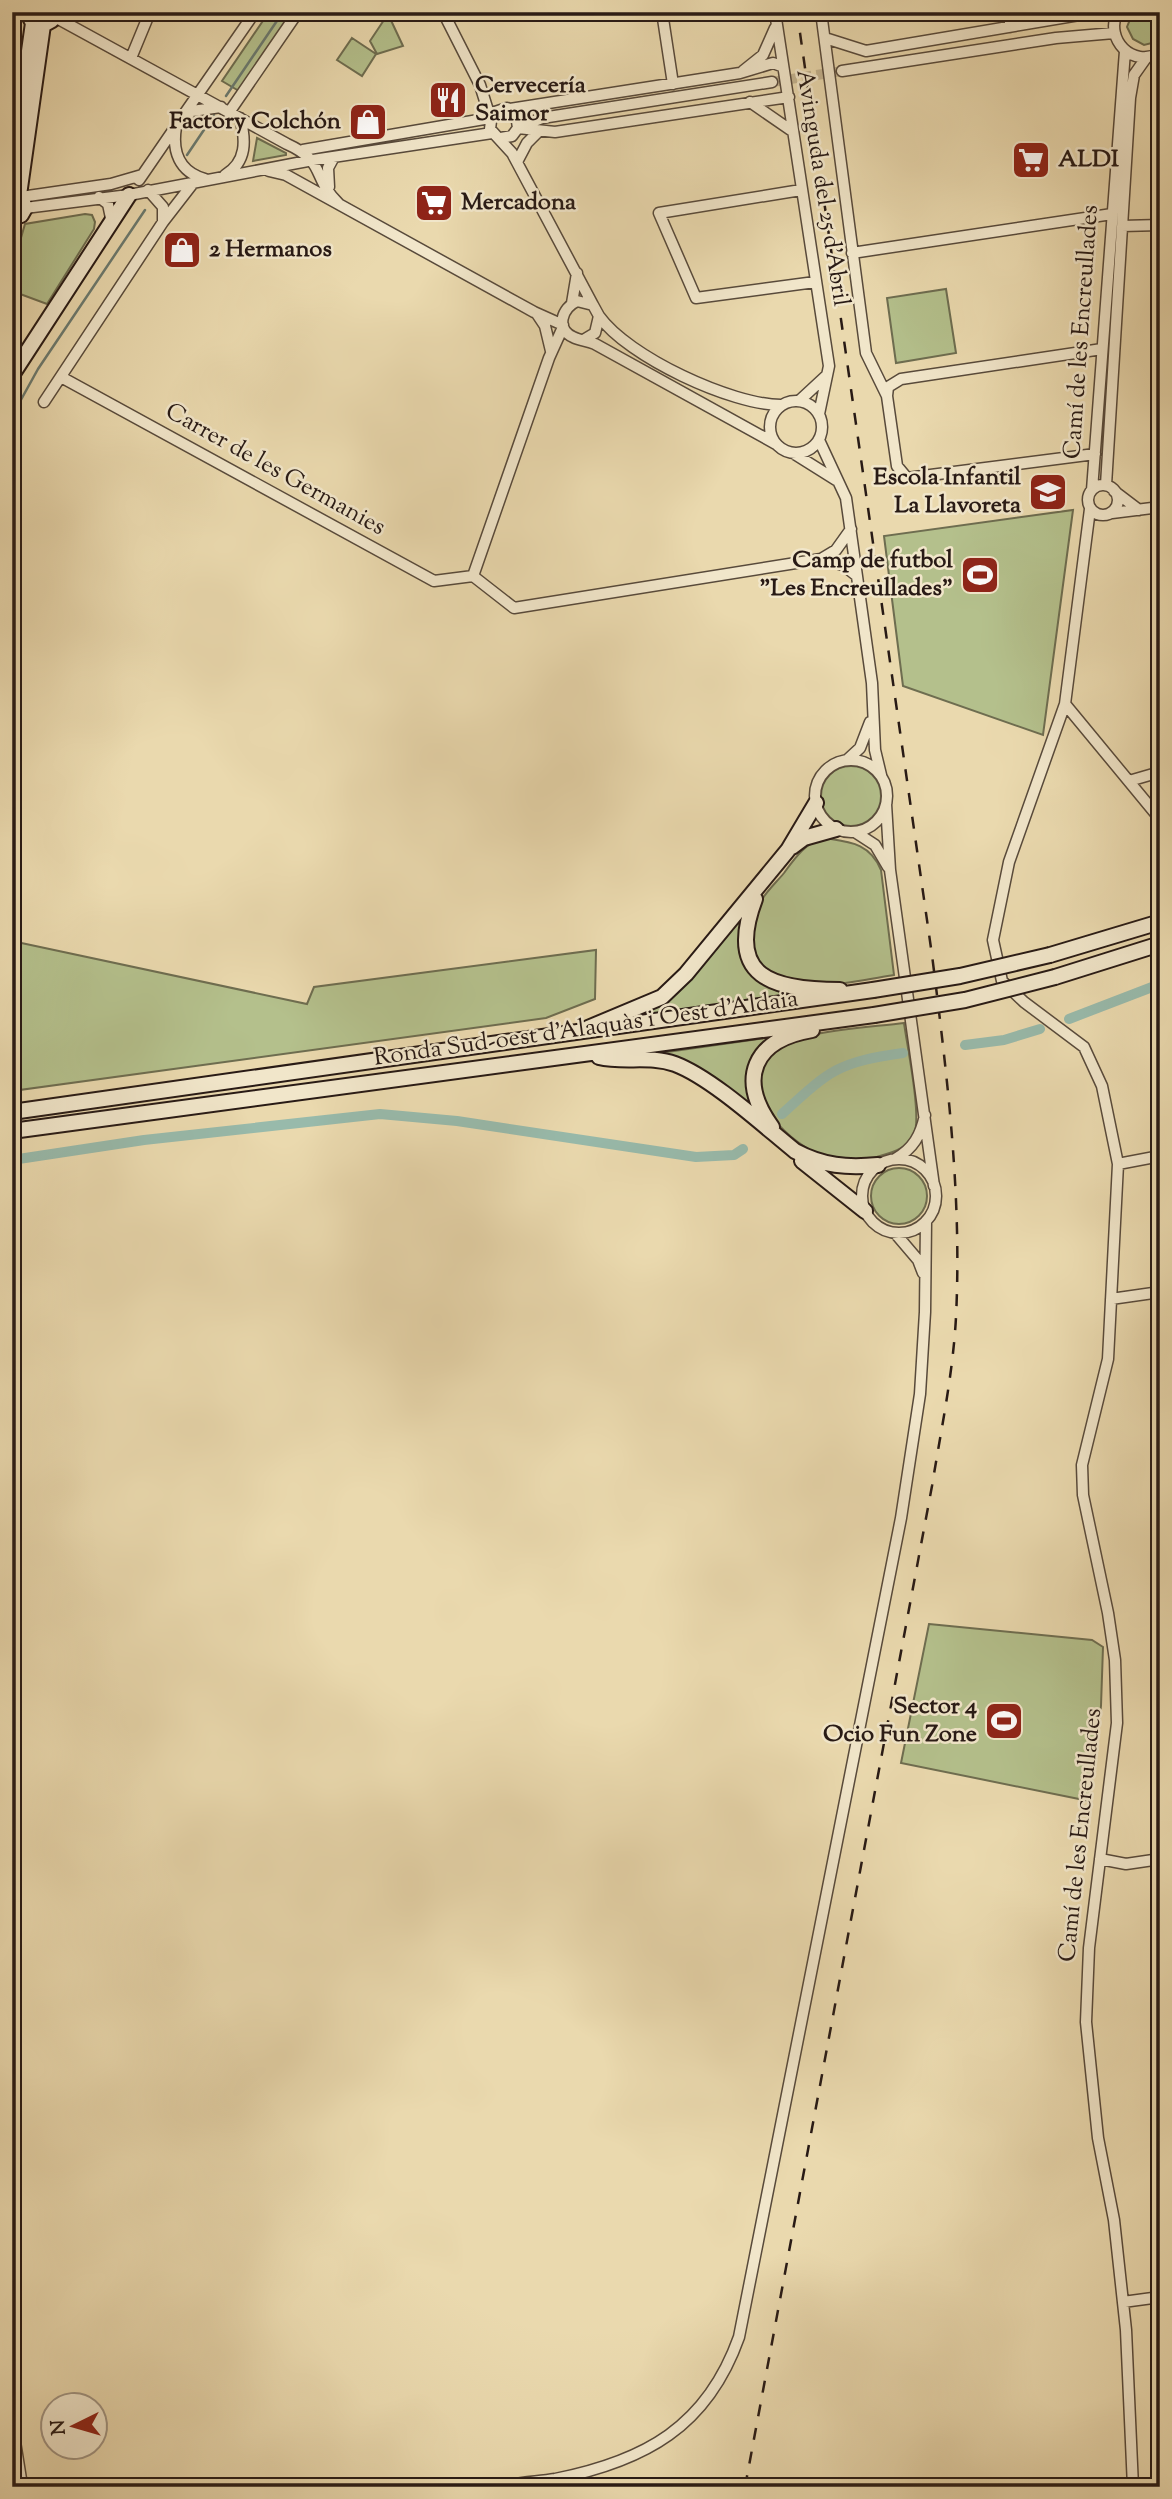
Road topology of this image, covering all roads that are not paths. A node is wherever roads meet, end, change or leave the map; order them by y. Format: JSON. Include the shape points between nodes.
{"nodes":[{"id":1,"x":150,"y":12,"type":"edge"},
{"id":2,"x":255,"y":12,"type":"edge"},
{"id":3,"x":298,"y":12,"type":"edge"},
{"id":4,"x":443,"y":12,"type":"edge"},
{"id":5,"x":662,"y":12,"type":"edge"},
{"id":6,"x":775,"y":12,"type":"edge"},
{"id":7,"x":821,"y":12,"type":"edge"},
{"id":8,"x":1010,"y":12,"type":"edge"},
{"id":9,"x":1097,"y":12,"type":"edge"},
{"id":10,"x":1117,"y":12,"type":"edge"},
{"id":11,"x":42,"y":18,"type":"edge"},
{"id":12,"x":776,"y":24,"type":"junction"},
{"id":13,"x":1010,"y":27,"type":"junction"},
{"id":14,"x":1114,"y":33,"type":"junction"},
{"id":15,"x":825,"y":38,"type":"junction"},
{"id":16,"x":1125,"y":51,"type":"junction"},
{"id":17,"x":1160,"y":53,"type":"edge"},
{"id":18,"x":131,"y":58,"type":"junction"},
{"id":19,"x":1146,"y":58,"type":"junction"},
{"id":20,"x":781,"y":66,"type":"junction"},
{"id":21,"x":842,"y":71,"type":"tunnel mouth"},
{"id":22,"x":740,"y":73,"type":"junction"},
{"id":23,"x":772,"y":82,"type":"tunnel mouth"},
{"id":24,"x":673,"y":84,"type":"junction"},
{"id":25,"x":480,"y":85,"type":"junction"},
{"id":26,"x":197,"y":92,"type":"junction"},
{"id":27,"x":789,"y":97,"type":"junction"},
{"id":28,"x":750,"y":101,"type":"junction"},
{"id":29,"x":225,"y":109,"type":"junction"},
{"id":30,"x":510,"y":110,"type":"junction"},
{"id":31,"x":490,"y":117,"type":"junction"},
{"id":32,"x":240,"y":118,"type":"junction"},
{"id":33,"x":542,"y":118,"type":"junction"},
{"id":34,"x":178,"y":123,"type":"junction"},
{"id":35,"x":517,"y":130,"type":"junction"},
{"id":36,"x":539,"y":131,"type":"junction"},
{"id":37,"x":792,"y":131,"type":"junction"},
{"id":38,"x":497,"y":135,"type":"junction"},
{"id":39,"x":303,"y":150,"type":"junction"},
{"id":40,"x":334,"y":157,"type":"junction"},
{"id":41,"x":313,"y":160,"type":"junction"},
{"id":42,"x":517,"y":162,"type":"junction"},
{"id":43,"x":12,"y":170,"type":"edge"},
{"id":44,"x":261,"y":170,"type":"junction"},
{"id":45,"x":142,"y":175,"type":"junction"},
{"id":46,"x":221,"y":177,"type":"junction"},
{"id":47,"x":205,"y":179,"type":"junction"},
{"id":48,"x":194,"y":182,"type":"junction"},
{"id":49,"x":148,"y":190,"type":"junction"},
{"id":50,"x":801,"y":190,"type":"junction"},
{"id":51,"x":129,"y":195,"type":"junction"},
{"id":52,"x":99,"y":197,"type":"junction"},
{"id":53,"x":19,"y":199,"type":"edge"},
{"id":54,"x":335,"y":201,"type":"junction"},
{"id":55,"x":1112,"y":214,"type":"junction"},
{"id":56,"x":12,"y":218,"type":"edge"},
{"id":57,"x":163,"y":222,"type":"junction"},
{"id":58,"x":112,"y":223,"type":"junction"},
{"id":59,"x":1160,"y":225,"type":"edge"},
{"id":60,"x":1122,"y":226,"type":"junction"},
{"id":61,"x":852,"y":253,"type":"junction"},
{"id":62,"x":577,"y":272,"type":"junction"},
{"id":63,"x":816,"y":282,"type":"junction"},
{"id":64,"x":593,"y":306,"type":"junction"},
{"id":65,"x":568,"y":307,"type":"junction"},
{"id":66,"x":535,"y":313,"type":"junction"},
{"id":67,"x":599,"y":316,"type":"junction"},
{"id":68,"x":48,"y":318,"type":"junction"},
{"id":69,"x":563,"y":326,"type":"junction"},
{"id":70,"x":580,"y":338,"type":"junction"},
{"id":71,"x":1102,"y":349,"type":"junction"},
{"id":72,"x":550,"y":355,"type":"junction"},
{"id":73,"x":12,"y":360,"type":"edge"},
{"id":74,"x":829,"y":370,"type":"junction"},
{"id":75,"x":12,"y":375,"type":"edge"},
{"id":76,"x":61,"y":377,"type":"junction"},
{"id":77,"x":887,"y":396,"type":"junction"},
{"id":78,"x":799,"y":401,"type":"junction"},
{"id":79,"x":44,"y":402,"type":"dead end"},
{"id":80,"x":781,"y":405,"type":"junction"},
{"id":81,"x":819,"y":414,"type":"junction"},
{"id":82,"x":818,"y":440,"type":"junction"},
{"id":83,"x":776,"y":444,"type":"junction"},
{"id":84,"x":793,"y":453,"type":"junction"},
{"id":85,"x":1095,"y":454,"type":"junction"},
{"id":86,"x":839,"y":482,"type":"junction"},
{"id":87,"x":1110,"y":488,"type":"junction"},
{"id":88,"x":1092,"y":490,"type":"junction"},
{"id":89,"x":1160,"y":507,"type":"edge"},
{"id":90,"x":1090,"y":509,"type":"junction"},
{"id":91,"x":1139,"y":510,"type":"junction"},
{"id":92,"x":1109,"y":514,"type":"junction"},
{"id":93,"x":851,"y":529,"type":"junction"},
{"id":94,"x":1089,"y":536,"type":"junction"},
{"id":95,"x":821,"y":559,"type":"junction"},
{"id":96,"x":473,"y":576,"type":"junction"},
{"id":97,"x":857,"y":576,"type":"junction"},
{"id":98,"x":1065,"y":704,"type":"junction"},
{"id":99,"x":872,"y":719,"type":"junction"},
{"id":100,"x":847,"y":760,"type":"junction"},
{"id":101,"x":1160,"y":772,"type":"edge"},
{"id":102,"x":881,"y":775,"type":"junction"},
{"id":103,"x":1129,"y":781,"type":"junction"},
{"id":104,"x":816,"y":803,"type":"junction"},
{"id":105,"x":887,"y":804,"type":"junction"},
{"id":106,"x":1160,"y":819,"type":"edge"},
{"id":107,"x":836,"y":829,"type":"junction"},
{"id":108,"x":855,"y":832,"type":"junction"},
{"id":109,"x":788,"y":850,"type":"junction"},
{"id":110,"x":890,"y":870,"type":"junction"},
{"id":111,"x":760,"y":887,"type":"junction"},
{"id":112,"x":1160,"y":922,"type":"edge"},
{"id":113,"x":1160,"y":944,"type":"edge"},
{"id":114,"x":873,"y":990,"type":"junction"},
{"id":115,"x":874,"y":1015,"type":"junction"},
{"id":116,"x":578,"y":1034,"type":"junction"},
{"id":117,"x":581,"y":1053,"type":"junction"},
{"id":118,"x":926,"y":1108,"type":"junction"},
{"id":119,"x":12,"y":1112,"type":"edge"},
{"id":120,"x":12,"y":1131,"type":"edge"},
{"id":121,"x":781,"y":1140,"type":"junction"},
{"id":122,"x":795,"y":1151,"type":"junction"},
{"id":123,"x":1160,"y":1156,"type":"edge"},
{"id":124,"x":894,"y":1159,"type":"junction"},
{"id":125,"x":1118,"y":1164,"type":"junction"},
{"id":126,"x":878,"y":1165,"type":"junction"},
{"id":127,"x":934,"y":1186,"type":"junction"},
{"id":128,"x":865,"y":1211,"type":"junction"},
{"id":129,"x":926,"y":1221,"type":"junction"},
{"id":130,"x":895,"y":1233,"type":"junction"},
{"id":131,"x":925,"y":1283,"type":"junction"},
{"id":132,"x":1160,"y":1292,"type":"edge"},
{"id":133,"x":1111,"y":1299,"type":"junction"},
{"id":134,"x":1100,"y":1859,"type":"junction"},
{"id":135,"x":1160,"y":1859,"type":"edge"},
{"id":136,"x":1160,"y":2297,"type":"edge"},
{"id":137,"x":1122,"y":2302,"type":"junction"},
{"id":138,"x":12,"y":2423,"type":"edge"},
{"id":139,"x":21,"y":2479,"type":"dead end"},
{"id":140,"x":553,"y":2483,"type":"edge"},
{"id":141,"x":502,"y":2487,"type":"edge"},
{"id":142,"x":1133,"y":2487,"type":"edge"}],
"edges":[{"from":1,"to":18,"type":"street"},
{"from":2,"to":26,"type":"street"},
{"from":3,"to":29,"type":"street"},
{"from":4,"to":25,"type":"street"},
{"from":5,"to":24,"type":"street"},
{"from":6,"to":12,"type":"street","name":"Avinguda del 25 d'Abril"},
{"from":7,"to":15,"type":"street"},
{"from":8,"to":13,"type":"street"},
{"from":9,"to":13,"type":"street"},
{"from":10,"to":14,"type":"street"},
{"from":11,"to":18,"type":"street"},
{"from":11,"to":43,"type":"main road"},
{"from":11,"to":53,"type":"main road"},
{"from":12,"to":20,"type":"street","name":"Avinguda del 25 d'Abril"},
{"from":12,"to":22,"type":"street","via":[[763,55]]},
{"from":13,"to":15,"type":"street","via":[[866,51]]},
{"from":14,"to":16,"type":"street"},
{"from":14,"to":21,"type":"street"},
{"from":15,"to":61,"type":"street"},
{"from":16,"to":19,"type":"street"},
{"from":16,"to":55,"type":"street","name":"Camí de les Encreullades"},
{"from":17,"to":19,"type":"street"},
{"from":18,"to":26,"type":"street"},
{"from":19,"to":60,"type":"street","name":"Camí de les Encreullades","via":[[1132,84]]},
{"from":20,"to":22,"type":"street","via":[[773,63]]},
{"from":20,"to":27,"type":"street","name":"Avinguda del 25 d'Abril"},
{"from":22,"to":24,"type":"street"},
{"from":23,"to":33,"type":"street"},
{"from":24,"to":30,"type":"street"},
{"from":25,"to":30,"type":"street"},
{"from":25,"to":31,"type":"street"},
{"from":26,"to":29,"type":"street"},
{"from":26,"to":34,"type":"street"},
{"from":27,"to":28,"type":"street"},
{"from":27,"to":37,"type":"street","name":"Avinguda del 25 d'Abril"},
{"from":28,"to":36,"type":"street"},
{"from":28,"to":37,"type":"street"},
{"from":29,"to":32,"type":"street"},
{"from":29,"to":34,"type":"street","via":[[192,111]]},
{"from":30,"to":31,"type":"street"},
{"from":30,"to":33,"type":"street"},
{"from":30,"to":35,"type":"street"},
{"from":31,"to":38,"type":"street"},
{"from":31,"to":39,"type":"street"},
{"from":32,"to":39,"type":"street"},
{"from":32,"to":46,"type":"street","via":[[243,152],[231,171]]},
{"from":33,"to":35,"type":"street"},
{"from":34,"to":45,"type":"street"},
{"from":34,"to":47,"type":"street","via":[[175,154],[192,174]]},
{"from":35,"to":36,"type":"street"},
{"from":35,"to":38,"type":"street"},
{"from":35,"to":42,"type":"street"},
{"from":36,"to":42,"type":"street"},
{"from":37,"to":50,"type":"street","name":"Avinguda del 25 d'Abril"},
{"from":38,"to":40,"type":"street"},
{"from":38,"to":42,"type":"street"},
{"from":39,"to":41,"type":"street"},
{"from":40,"to":41,"type":"street"},
{"from":40,"to":54,"type":"street","via":[[327,176]]},
{"from":41,"to":44,"type":"street"},
{"from":41,"to":54,"type":"street"},
{"from":42,"to":62,"type":"street"},
{"from":44,"to":46,"type":"street"},
{"from":44,"to":54,"type":"street","via":[[286,175]]},
{"from":45,"to":51,"type":"street"},
{"from":45,"to":53,"type":"street"},
{"from":46,"to":47,"type":"street"},
{"from":47,"to":48,"type":"street"},
{"from":48,"to":49,"type":"street"},
{"from":48,"to":57,"type":"street"},
{"from":49,"to":51,"type":"street"},
{"from":49,"to":57,"type":"street","via":[[163,207]]},
{"from":50,"to":63,"type":"street","name":"Avinguda del 25 d'Abril"},
{"from":50,"to":63,"type":"street","via":[[659,213],[696,298]]},
{"from":51,"to":52,"type":"street"},
{"from":51,"to":58,"type":"main road"},
{"from":52,"to":53,"type":"street"},
{"from":52,"to":58,"type":"street","via":[[108,204]]},
{"from":53,"to":56,"type":"main road","via":[[21,215]]},
{"from":54,"to":66,"type":"street"},
{"from":55,"to":61,"type":"street"},
{"from":55,"to":71,"type":"street","name":"Camí de les Encreullades"},
{"from":57,"to":76,"type":"street"},
{"from":58,"to":68,"type":"main road"},
{"from":59,"to":60,"type":"street"},
{"from":60,"to":87,"type":"street","name":"Camí de les Encreullades"},
{"from":61,"to":77,"type":"street","via":[[866,353]]},
{"from":62,"to":64,"type":"street"},
{"from":62,"to":65,"type":"street"},
{"from":63,"to":74,"type":"street","name":"Avinguda del 25 d'Abril"},
{"from":64,"to":65,"type":"street","via":[[583,301]]},
{"from":64,"to":67,"type":"street"},
{"from":65,"to":66,"type":"street"},
{"from":65,"to":69,"type":"street"},
{"from":66,"to":69,"type":"street"},
{"from":66,"to":72,"type":"street","via":[[545,326]]},
{"from":67,"to":70,"type":"street","via":[[595,333]]},
{"from":67,"to":80,"type":"street","via":[[622,341],[648,358],[745,401]]},
{"from":68,"to":73,"type":"main road"},
{"from":68,"to":75,"type":"main road"},
{"from":69,"to":70,"type":"street"},
{"from":69,"to":72,"type":"street"},
{"from":70,"to":72,"type":"street"},
{"from":70,"to":83,"type":"street"},
{"from":71,"to":77,"type":"street","via":[[901,379],[888,387]]},
{"from":71,"to":85,"type":"street","name":"Camí de les Encreullades"},
{"from":72,"to":96,"type":"street"},
{"from":74,"to":78,"type":"street"},
{"from":74,"to":81,"type":"street","name":"Avinguda del 25 d'Abril"},
{"from":76,"to":79,"type":"street"},
{"from":76,"to":96,"type":"street","name":"Carrer de les Germanies","via":[[434,581]]},
{"from":77,"to":85,"type":"street","via":[[897,466],[907,478]]},
{"from":78,"to":80,"type":"street"},
{"from":78,"to":81,"type":"street"},
{"from":80,"to":83,"type":"street","via":[[770,423]]},
{"from":81,"to":82,"type":"street"},
{"from":82,"to":84,"type":"street","via":[[805,452]]},
{"from":82,"to":86,"type":"street"},
{"from":83,"to":84,"type":"street"},
{"from":84,"to":86,"type":"street"},
{"from":85,"to":88,"type":"street","name":"Camí de les Encreullades"},
{"from":86,"to":93,"type":"street"},
{"from":87,"to":88,"type":"street"},
{"from":87,"to":91,"type":"street"},
{"from":87,"to":92,"type":"street","via":[[1117,505]]},
{"from":88,"to":90,"type":"street"},
{"from":89,"to":91,"type":"street"},
{"from":90,"to":92,"type":"street"},
{"from":90,"to":94,"type":"street","name":"Camí de les Encreullades"},
{"from":91,"to":92,"type":"street"},
{"from":92,"to":94,"type":"street"},
{"from":93,"to":95,"type":"street","via":[[836,550]]},
{"from":93,"to":97,"type":"street"},
{"from":94,"to":98,"type":"street","name":"Camí de les Encreullades"},
{"from":95,"to":96,"type":"street","via":[[514,608]]},
{"from":95,"to":97,"type":"street","via":[[843,565]]},
{"from":97,"to":99,"type":"street","via":[[873,686]]},
{"from":98,"to":103,"type":"street"},
{"from":98,"to":125,"type":"street","name":"Camí de les Encreullades","via":[[1009,862],[993,940],[1002,981],[1084,1047],[1102,1086]]},
{"from":99,"to":100,"type":"street","via":[[864,741]]},
{"from":99,"to":102,"type":"street"},
{"from":100,"to":102,"type":"street","via":[[866,763]]},
{"from":100,"to":104,"type":"street","via":[[826,770]]},
{"from":101,"to":103,"type":"street"},
{"from":102,"to":105,"type":"street"},
{"from":103,"to":106,"type":"street"},
{"from":104,"to":107,"type":"street"},
{"from":104,"to":109,"type":"main road"},
{"from":105,"to":108,"type":"street","via":[[875,823]]},
{"from":105,"to":110,"type":"street"},
{"from":107,"to":108,"type":"street"},
{"from":107,"to":109,"type":"main road","via":[[804,838]]},
{"from":108,"to":110,"type":"street","via":[[875,845]]},
{"from":109,"to":111,"type":"main road"},
{"from":110,"to":118,"type":"street"},
{"from":111,"to":114,"type":"main road","via":[[744,935],[750,960],[762,976],[788,989]]},
{"from":111,"to":116,"type":"main road","via":[[662,997]]},
{"from":112,"to":114,"type":"main road","name":"Ronda Sud-oest d'Alaquàs i Oest d'Aldaia","bridge":true,"via":[[1050,955]]},
{"from":113,"to":115,"type":"main road","name":"Ronda Sud-oest d'Alaquàs i Oest d'Aldaia","bridge":true,"via":[[965,1000]]},
{"from":114,"to":116,"type":"main road","name":"Ronda Sud-oest d'Alaquàs i Oest d'Aldaia"},
{"from":115,"to":117,"type":"main road","name":"Ronda Sud-oest d'Alaquàs i Oest d'Aldaia"},
{"from":115,"to":121,"type":"main road","via":[[789,1035],[760,1057],[753,1077],[754,1098]]},
{"from":116,"to":119,"type":"main road","name":"Ronda Sud-oest d'Alaquàs i Oest d'Aldaia"},
{"from":117,"to":120,"type":"main road","name":"Ronda Sud-oest d'Alaquàs i Oest d'Aldaia"},
{"from":117,"to":121,"type":"main road","via":[[675,1064]]},
{"from":118,"to":124,"type":"street","via":[[919,1136]]},
{"from":118,"to":127,"type":"street"},
{"from":121,"to":122,"type":"main road"},
{"from":122,"to":126,"type":"main road","via":[[839,1167]]},
{"from":122,"to":128,"type":"main road"},
{"from":123,"to":125,"type":"street"},
{"from":124,"to":126,"type":"street"},
{"from":124,"to":127,"type":"street","via":[[919,1165]]},
{"from":125,"to":133,"type":"street","name":"Camí de les Encreullades"},
{"from":126,"to":128,"type":"street","via":[[865,1181]]},
{"from":127,"to":129,"type":"street","via":[[935,1205]]},
{"from":128,"to":130,"type":"street","via":[[877,1226]]},
{"from":129,"to":130,"type":"street"},
{"from":129,"to":131,"type":"street"},
{"from":130,"to":131,"type":"street","via":[[918,1260]]},
{"from":131,"to":140,"type":"street","via":[[920,1394],[901,1518],[739,2337],[715,2388],[665,2440],[615,2463]]},
{"from":132,"to":133,"type":"street"},
{"from":133,"to":134,"type":"street","name":"Camí de les Encreullades","via":[[1108,1359],[1082,1465],[1083,1495],[1115,1660],[1117,1723]]},
{"from":134,"to":135,"type":"street","via":[[1126,1864]]},
{"from":134,"to":137,"type":"street","name":"Camí de les Encreullades","via":[[1086,2022]]},
{"from":136,"to":137,"type":"street"},
{"from":137,"to":142,"type":"street","name":"Camí de les Encreullades"},
{"from":138,"to":139,"type":"street"},
{"from":140,"to":141,"type":"street"}]}
